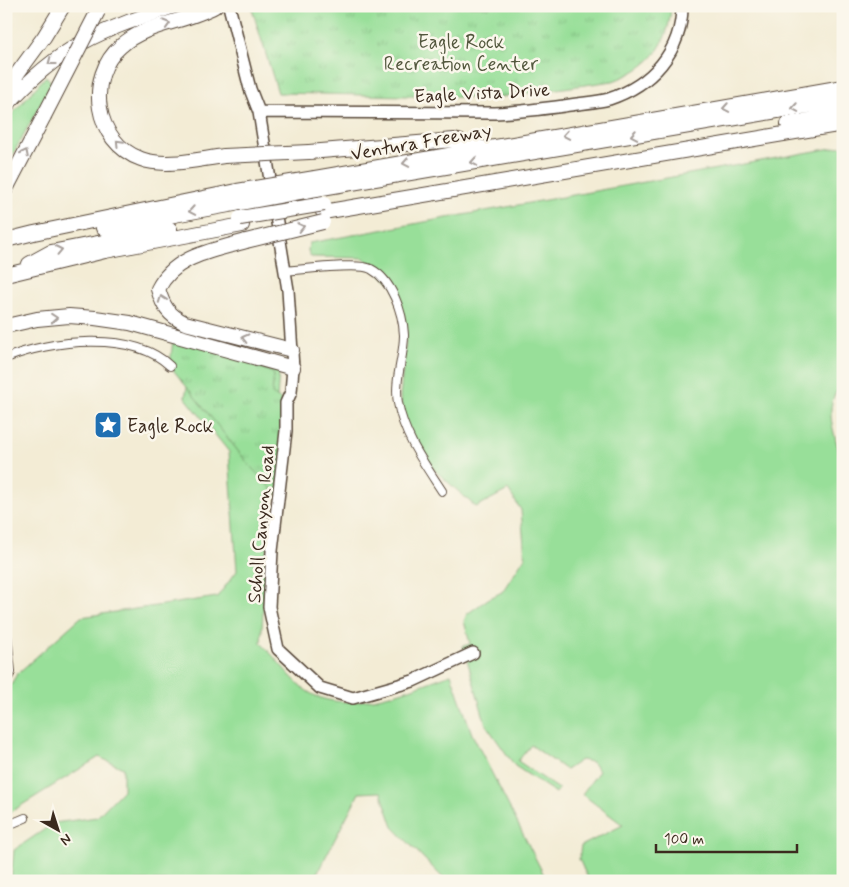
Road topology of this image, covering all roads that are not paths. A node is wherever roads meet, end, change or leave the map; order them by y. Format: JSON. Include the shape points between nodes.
{"nodes":[{"id":1,"x":63,"y":6,"type":"edge"},
{"id":2,"x":174,"y":6,"type":"edge"},
{"id":3,"x":214,"y":6,"type":"edge"},
{"id":4,"x":229,"y":6,"type":"edge"},
{"id":5,"x":682,"y":6,"type":"edge"},
{"id":6,"x":99,"y":8,"type":"edge"},
{"id":7,"x":843,"y":87,"type":"edge"},
{"id":8,"x":6,"y":89,"type":"edge"},
{"id":9,"x":843,"y":100,"type":"edge"},
{"id":10,"x":6,"y":106,"type":"edge"},
{"id":11,"x":259,"y":112,"type":"junction"},
{"id":12,"x":843,"y":114,"type":"edge"},
{"id":13,"x":843,"y":124,"type":"edge"},
{"id":14,"x":489,"y":149,"type":"junction"},
{"id":15,"x":316,"y":184,"type":"junction"},
{"id":16,"x":6,"y":189,"type":"edge"},
{"id":17,"x":323,"y":212,"type":"junction"},
{"id":18,"x":6,"y":240,"type":"edge"},
{"id":19,"x":284,"y":271,"type":"junction"},
{"id":20,"x":11,"y":273,"type":"edge"},
{"id":21,"x":6,"y":326,"type":"edge"},
{"id":22,"x":292,"y":350,"type":"junction"},
{"id":23,"x":6,"y":358,"type":"edge"},
{"id":24,"x":170,"y":366,"type":"dead end"},
{"id":25,"x":293,"y":368,"type":"junction"},
{"id":26,"x":442,"y":491,"type":"dead end"},
{"id":27,"x":6,"y":626,"type":"edge"},
{"id":28,"x":473,"y":653,"type":"dead end"},
{"id":29,"x":6,"y":682,"type":"edge"},
{"id":30,"x":25,"y":818,"type":"dead end"},
{"id":31,"x":6,"y":826,"type":"edge"}],
"edges":[{"from":1,"to":8,"type":"highway"},
{"from":2,"to":10,"type":"highway","one_way":true,"via":[[101,31],[65,52],[36,74]]},
{"from":14,"to":3,"type":"highway","one_way":true,"bridge":true,"via":[[454,140],[162,162],[141,159],[128,152],[106,126],[99,110],[97,94],[107,61],[136,34],[199,15]]},
{"from":4,"to":11,"type":"street","name":"Scholl Canyon Road"},
{"from":5,"to":11,"type":"street","name":"Eagle Vista Drive","via":[[677,41],[664,62],[633,90],[607,99],[502,113]]},
{"from":16,"to":6,"type":"highway","one_way":true,"bridge":true},
{"from":7,"to":14,"type":"highway","name":"Ventura Freeway","one_way":true},
{"from":9,"to":15,"type":"highway","one_way":true},
{"from":11,"to":19,"type":"street","name":"Scholl Canyon Road"},
{"from":12,"to":17,"type":"highway"},
{"from":13,"to":17,"type":"highway"},
{"from":14,"to":15,"type":"highway","name":"Ventura Freeway","one_way":true},
{"from":15,"to":18,"type":"highway","name":"Ventura Freeway","one_way":true,"bridge":true},
{"from":20,"to":17,"type":"highway","one_way":true,"via":[[241,222]]},
{"from":22,"to":17,"type":"highway","one_way":true,"bridge":true,"via":[[185,323],[165,309],[158,289],[174,266],[191,257],[246,241]]},
{"from":19,"to":22,"type":"street","name":"Scholl Canyon Road"},
{"from":19,"to":26,"type":"street","via":[[370,268],[385,281],[394,297],[404,335],[396,384],[398,403],[416,452]]},
{"from":21,"to":25,"type":"highway","one_way":true,"via":[[69,316],[104,319],[130,323]]},
{"from":22,"to":25,"type":"street","name":"Scholl Canyon Road"},
{"from":23,"to":24,"type":"street","via":[[45,347],[112,343],[150,352]]},
{"from":25,"to":28,"type":"street","name":"Scholl Canyon Road","via":[[291,392],[286,403],[269,607],[278,649],[320,688],[353,698],[413,681]]},
{"from":27,"to":29,"type":"street","via":[[12,672]]},
{"from":30,"to":31,"type":"street"}]}
